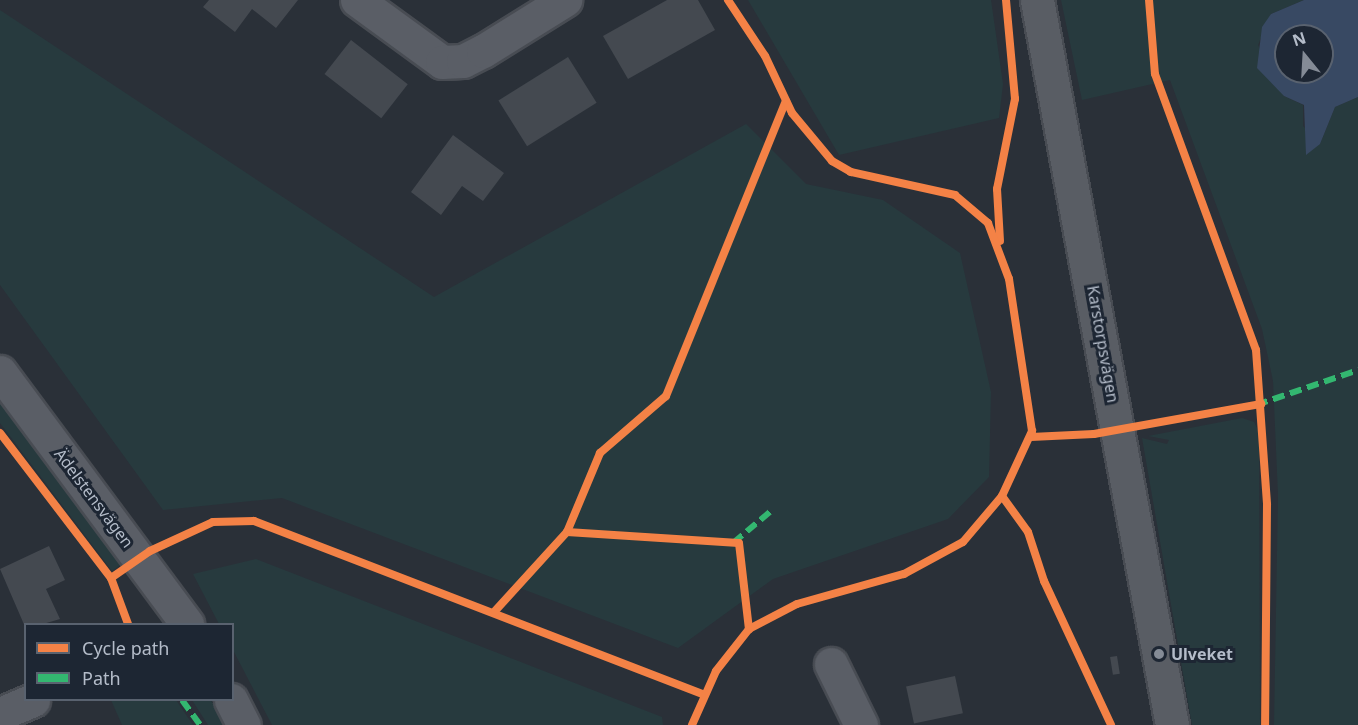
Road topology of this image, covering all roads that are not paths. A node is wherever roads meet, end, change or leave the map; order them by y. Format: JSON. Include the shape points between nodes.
{"nodes":[{"id":1,"x":357,"y":0,"type":"edge"},
{"id":2,"x":565,"y":0,"type":"edge"},
{"id":3,"x":1037,"y":0,"type":"edge"},
{"id":4,"x":0,"y":372,"type":"edge"},
{"id":5,"x":184,"y":623,"type":"edge"},
{"id":6,"x":831,"y":664,"type":"dead end"},
{"id":7,"x":29,"y":701,"type":"edge"},
{"id":8,"x":232,"y":701,"type":"edge"},
{"id":9,"x":0,"y":714,"type":"edge"},
{"id":10,"x":244,"y":725,"type":"edge"},
{"id":11,"x":861,"y":725,"type":"edge"},
{"id":12,"x":1172,"y":725,"type":"edge"}],
"edges":[{"from":1,"to":2,"type":"street","via":[[442,62],[464,61]]},
{"from":3,"to":12,"type":"main road","name":"Karstorpsvägen"},
{"from":4,"to":5,"type":"street","name":"Ädelstensvägen"},
{"from":6,"to":11,"type":"street"},
{"from":7,"to":9,"type":"street"},
{"from":8,"to":10,"type":"street"}]}
